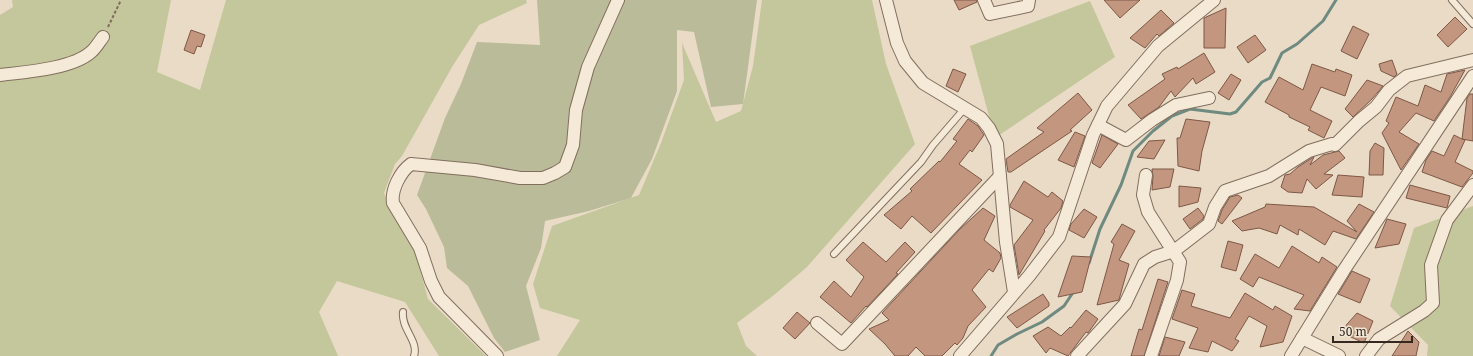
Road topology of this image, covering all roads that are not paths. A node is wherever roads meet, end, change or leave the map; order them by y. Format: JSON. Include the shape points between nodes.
{"nodes":[{"id":1,"x":618,"y":0,"type":"edge"},
{"id":2,"x":886,"y":0,"type":"edge"},
{"id":3,"x":984,"y":0,"type":"edge"},
{"id":4,"x":1029,"y":0,"type":"edge"},
{"id":5,"x":1214,"y":0,"type":"edge"},
{"id":6,"x":1452,"y":0,"type":"edge"},
{"id":7,"x":1473,"y":24,"type":"edge"},
{"id":8,"x":103,"y":38,"type":"road end"},
{"id":9,"x":1473,"y":60,"type":"edge"},
{"id":10,"x":0,"y":75,"type":"edge"},
{"id":11,"x":1473,"y":76,"type":"edge"},
{"id":12,"x":1209,"y":98,"type":"dead end"},
{"id":13,"x":965,"y":108,"type":"junction"},
{"id":14,"x":1098,"y":125,"type":"junction"},
{"id":15,"x":1146,"y":175,"type":"dead end"},
{"id":16,"x":1000,"y":176,"type":"junction"},
{"id":17,"x":1473,"y":185,"type":"edge"},
{"id":18,"x":1174,"y":251,"type":"junction"},
{"id":19,"x":834,"y":254,"type":"dead end"},
{"id":20,"x":1014,"y":292,"type":"junction"},
{"id":21,"x":403,"y":312,"type":"dead end"},
{"id":22,"x":818,"y":323,"type":"dead end"},
{"id":23,"x":1302,"y":338,"type":"junction"},
{"id":24,"x":414,"y":356,"type":"edge"},
{"id":25,"x":497,"y":356,"type":"edge"},
{"id":26,"x":960,"y":356,"type":"edge"},
{"id":27,"x":1077,"y":356,"type":"edge"},
{"id":28,"x":1151,"y":356,"type":"edge"},
{"id":29,"x":1291,"y":356,"type":"edge"},
{"id":30,"x":1339,"y":356,"type":"edge"},
{"id":31,"x":1366,"y":356,"type":"edge"}],
"edges":[{"from":1,"to":25,"type":"street","via":[[588,67],[576,110],[573,145],[565,167],[543,178],[520,178],[475,170],[411,164],[405,168],[395,187],[393,203],[420,248],[435,291]]},
{"from":2,"to":13,"type":"street","via":[[896,43],[905,61],[923,83]]},
{"from":3,"to":4,"type":"street","via":[[990,14],[1028,6]]},
{"from":5,"to":14,"type":"street","via":[[1158,46],[1107,106]]},
{"from":6,"to":7,"type":"lane"},
{"from":8,"to":10,"type":"street","via":[[91,52],[74,62],[36,71]]},
{"from":9,"to":18,"type":"street","via":[[1406,76],[1335,145],[1309,151],[1269,176],[1224,191],[1209,224]]},
{"from":11,"to":23,"type":"street"},
{"from":12,"to":14,"type":"street","via":[[1176,105],[1126,140]]},
{"from":13,"to":16,"type":"street","via":[[981,118],[989,128],[997,144]]},
{"from":13,"to":19,"type":"lane","via":[[921,162]]},
{"from":14,"to":20,"type":"street","via":[[1059,237]]},
{"from":15,"to":18,"type":"street","via":[[1143,195],[1148,212]]},
{"from":16,"to":20,"type":"street"},
{"from":16,"to":22,"type":"street","via":[[842,344]]},
{"from":17,"to":31,"type":"street","via":[[1447,220],[1431,265],[1433,303],[1379,338]]},
{"from":18,"to":27,"type":"street","via":[[1155,257],[1144,264],[1125,304]]},
{"from":18,"to":28,"type":"street","via":[[1180,262],[1177,280]]},
{"from":20,"to":26,"type":"street"},
{"from":21,"to":24,"type":"lane","via":[[402,319],[415,346]]},
{"from":23,"to":29,"type":"street"},
{"from":23,"to":30,"type":"street"}]}
